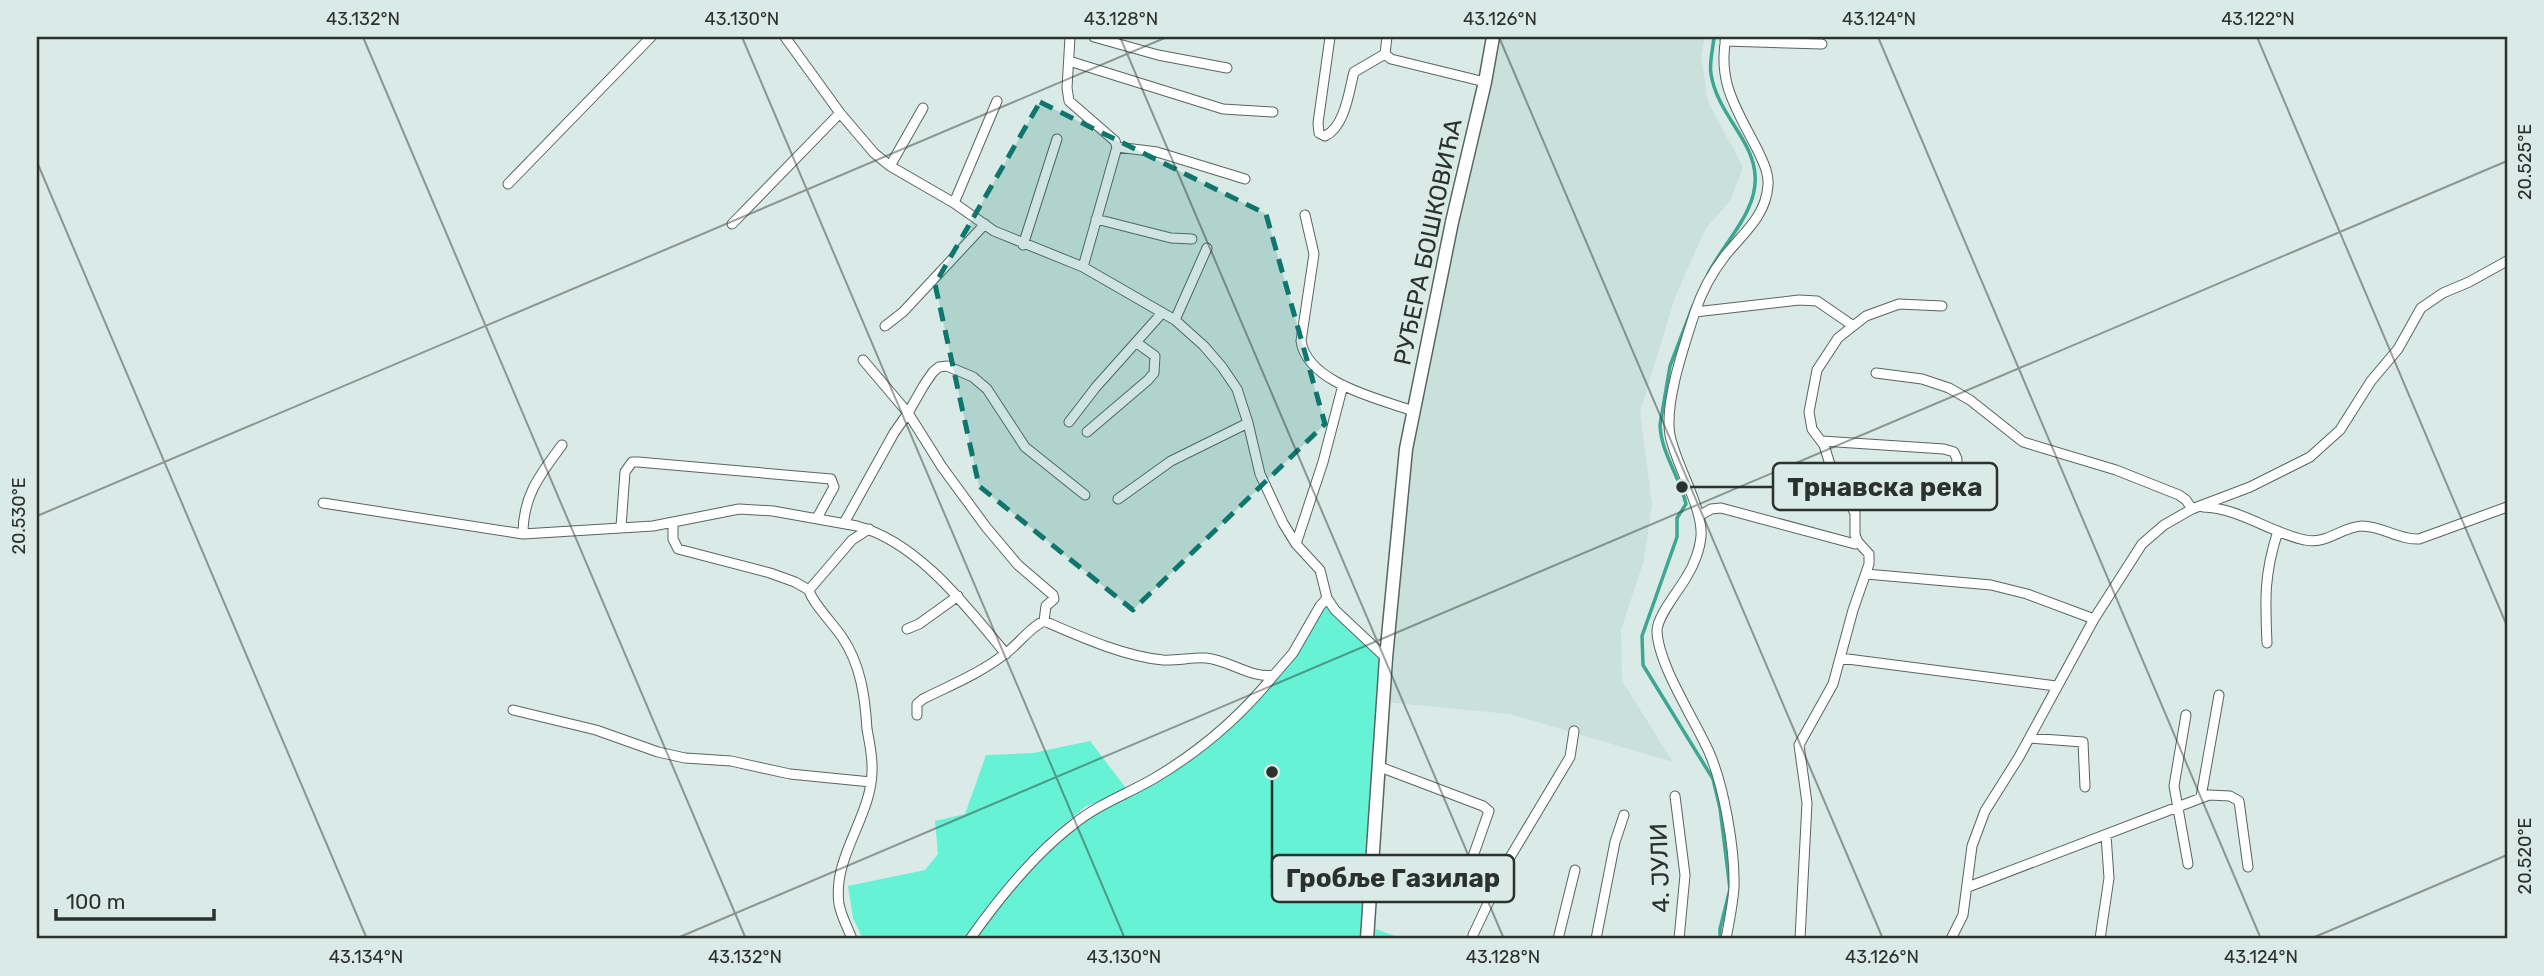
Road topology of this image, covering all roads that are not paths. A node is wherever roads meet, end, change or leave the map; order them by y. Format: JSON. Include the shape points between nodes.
{"nodes":[{"id":1,"x":651,"y":37,"type":"edge"},
{"id":2,"x":785,"y":37,"type":"edge"},
{"id":3,"x":1070,"y":37,"type":"edge"},
{"id":4,"x":1094,"y":37,"type":"edge"},
{"id":5,"x":1330,"y":37,"type":"edge"},
{"id":6,"x":1387,"y":37,"type":"edge"},
{"id":7,"x":1493,"y":37,"type":"edge"},
{"id":8,"x":1726,"y":39,"type":"edge"},
{"id":9,"x":1822,"y":44,"type":"dead end"},
{"id":10,"x":1385,"y":54,"type":"junction"},
{"id":11,"x":1069,"y":61,"type":"junction"},
{"id":12,"x":1227,"y":68,"type":"dead end"},
{"id":13,"x":1485,"y":82,"type":"junction"},
{"id":14,"x":997,"y":101,"type":"dead end"},
{"id":15,"x":923,"y":108,"type":"dead end"},
{"id":16,"x":1273,"y":112,"type":"dead end"},
{"id":17,"x":840,"y":113,"type":"junction"},
{"id":18,"x":1057,"y":139,"type":"dead end"},
{"id":19,"x":1117,"y":147,"type":"junction"},
{"id":20,"x":890,"y":166,"type":"junction"},
{"id":21,"x":1245,"y":179,"type":"dead end"},
{"id":22,"x":508,"y":184,"type":"dead end"},
{"id":23,"x":954,"y":203,"type":"junction"},
{"id":24,"x":1305,"y":215,"type":"dead end"},
{"id":25,"x":1096,"y":219,"type":"junction"},
{"id":26,"x":732,"y":224,"type":"dead end"},
{"id":27,"x":985,"y":224,"type":"junction"},
{"id":28,"x":1192,"y":239,"type":"dead end"},
{"id":29,"x":1023,"y":245,"type":"junction"},
{"id":30,"x":1207,"y":248,"type":"dead end"},
{"id":31,"x":2507,"y":261,"type":"edge"},
{"id":32,"x":1083,"y":267,"type":"junction"},
{"id":33,"x":1942,"y":306,"type":"dead end"},
{"id":34,"x":1695,"y":312,"type":"junction"},
{"id":35,"x":1162,"y":313,"type":"junction"},
{"id":36,"x":1175,"y":320,"type":"junction"},
{"id":37,"x":1852,"y":325,"type":"junction"},
{"id":38,"x":885,"y":326,"type":"dead end"},
{"id":39,"x":1137,"y":343,"type":"junction"},
{"id":40,"x":863,"y":360,"type":"dead end"},
{"id":41,"x":1876,"y":373,"type":"dead end"},
{"id":42,"x":1343,"y":385,"type":"junction"},
{"id":43,"x":1413,"y":411,"type":"junction"},
{"id":44,"x":908,"y":413,"type":"junction"},
{"id":45,"x":1069,"y":422,"type":"dead end"},
{"id":46,"x":1248,"y":423,"type":"junction"},
{"id":47,"x":1087,"y":432,"type":"dead end"},
{"id":48,"x":1822,"y":441,"type":"junction"},
{"id":49,"x":562,"y":444,"type":"dead end"},
{"id":50,"x":1085,"y":495,"type":"dead end"},
{"id":51,"x":1118,"y":499,"type":"dead end"},
{"id":52,"x":323,"y":503,"type":"dead end"},
{"id":53,"x":1953,"y":504,"type":"dead end"},
{"id":54,"x":2507,"y":507,"type":"edge"},
{"id":55,"x":2194,"y":508,"type":"junction"},
{"id":56,"x":1699,"y":516,"type":"junction"},
{"id":57,"x":817,"y":518,"type":"junction"},
{"id":58,"x":673,"y":523,"type":"junction"},
{"id":59,"x":844,"y":523,"type":"junction"},
{"id":60,"x":621,"y":527,"type":"junction"},
{"id":61,"x":869,"y":529,"type":"junction"},
{"id":62,"x":2278,"y":531,"type":"junction"},
{"id":63,"x":523,"y":534,"type":"junction"},
{"id":64,"x":1858,"y":542,"type":"junction"},
{"id":65,"x":1296,"y":544,"type":"junction"},
{"id":66,"x":1866,"y":574,"type":"junction"},
{"id":67,"x":809,"y":590,"type":"junction"},
{"id":68,"x":958,"y":596,"type":"junction"},
{"id":69,"x":1327,"y":598,"type":"junction"},
{"id":70,"x":2094,"y":619,"type":"junction"},
{"id":71,"x":1044,"y":621,"type":"junction"},
{"id":72,"x":906,"y":629,"type":"dead end"},
{"id":73,"x":2267,"y":643,"type":"dead end"},
{"id":74,"x":1006,"y":654,"type":"junction"},
{"id":75,"x":1386,"y":658,"type":"junction"},
{"id":76,"x":1840,"y":658,"type":"junction"},
{"id":77,"x":1274,"y":675,"type":"junction"},
{"id":78,"x":2056,"y":686,"type":"junction"},
{"id":79,"x":2219,"y":695,"type":"dead end"},
{"id":80,"x":513,"y":710,"type":"dead end"},
{"id":81,"x":917,"y":715,"type":"dead end"},
{"id":82,"x":2186,"y":715,"type":"dead end"},
{"id":83,"x":1574,"y":731,"type":"dead end"},
{"id":84,"x":2030,"y":738,"type":"junction"},
{"id":85,"x":1380,"y":767,"type":"junction"},
{"id":86,"x":871,"y":782,"type":"junction"},
{"id":87,"x":2085,"y":787,"type":"dead end"},
{"id":88,"x":1675,"y":796,"type":"dead end"},
{"id":89,"x":2201,"y":797,"type":"junction"},
{"id":90,"x":2177,"y":806,"type":"junction"},
{"id":91,"x":1623,"y":815,"type":"dead end"},
{"id":92,"x":2106,"y":835,"type":"junction"},
{"id":93,"x":1472,"y":862,"type":"dead end"},
{"id":94,"x":2188,"y":864,"type":"dead end"},
{"id":95,"x":2248,"y":867,"type":"dead end"},
{"id":96,"x":1575,"y":870,"type":"dead end"},
{"id":97,"x":1968,"y":887,"type":"junction"},
{"id":98,"x":1473,"y":935,"type":"dead end"},
{"id":99,"x":852,"y":939,"type":"edge"},
{"id":100,"x":970,"y":939,"type":"edge"},
{"id":101,"x":1367,"y":939,"type":"edge"},
{"id":102,"x":1558,"y":939,"type":"edge"},
{"id":103,"x":1596,"y":939,"type":"edge"},
{"id":104,"x":1679,"y":939,"type":"edge"},
{"id":105,"x":1726,"y":939,"type":"edge"},
{"id":106,"x":1800,"y":939,"type":"edge"},
{"id":107,"x":1951,"y":939,"type":"edge"},
{"id":108,"x":2100,"y":939,"type":"edge"}],
"edges":[{"from":1,"to":22,"type":"street"},
{"from":2,"to":17,"type":"street"},
{"from":3,"to":11,"type":"street"},
{"from":4,"to":12,"type":"street"},
{"from":5,"to":10,"type":"street","via":[[1318,123],[1319,133],[1325,136],[1340,119],[1354,72]]},
{"from":6,"to":10,"type":"street"},
{"from":7,"to":13,"type":"main road","name":"РУЂЕРА БОШКОВИЋА"},
{"from":8,"to":9,"type":"street"},
{"from":8,"to":34,"type":"street","via":[[1727,87],[1765,166],[1768,184],[1762,208],[1713,272]]},
{"from":10,"to":13,"type":"street"},
{"from":11,"to":16,"type":"street","via":[[1223,109]]},
{"from":11,"to":19,"type":"street","via":[[1069,102]]},
{"from":13,"to":43,"type":"main road","name":"РУЂЕРА БОШКОВИЋА"},
{"from":14,"to":23,"type":"street"},
{"from":15,"to":20,"type":"street"},
{"from":17,"to":20,"type":"street"},
{"from":17,"to":26,"type":"street"},
{"from":18,"to":29,"type":"street"},
{"from":19,"to":21,"type":"street","via":[[1157,152]]},
{"from":19,"to":25,"type":"street"},
{"from":20,"to":23,"type":"street"},
{"from":23,"to":27,"type":"street"},
{"from":24,"to":42,"type":"street","via":[[1314,254],[1301,346],[1318,369]]},
{"from":25,"to":28,"type":"street"},
{"from":25,"to":32,"type":"street"},
{"from":27,"to":29,"type":"street"},
{"from":27,"to":38,"type":"street"},
{"from":29,"to":32,"type":"street"},
{"from":30,"to":36,"type":"street"},
{"from":31,"to":55,"type":"street","via":[[2421,309],[2340,430],[2310,457]]},
{"from":32,"to":35,"type":"street"},
{"from":33,"to":37,"type":"street","via":[[1899,304]]},
{"from":34,"to":37,"type":"street","via":[[1817,301]]},
{"from":34,"to":56,"type":"street","via":[[1677,371],[1669,426]]},
{"from":35,"to":36,"type":"street"},
{"from":35,"to":39,"type":"street"},
{"from":36,"to":46,"type":"street","via":[[1222,367],[1237,389]]},
{"from":37,"to":48,"type":"street","via":[[1817,370],[1809,412],[1812,429]]},
{"from":39,"to":45,"type":"street"},
{"from":39,"to":47,"type":"street","via":[[1155,356],[1154,373]]},
{"from":40,"to":44,"type":"street"},
{"from":41,"to":55,"type":"street","via":[[1949,388],[2023,442],[2116,470],[2179,495]]},
{"from":42,"to":43,"type":"street"},
{"from":42,"to":65,"type":"street"},
{"from":43,"to":75,"type":"main road","name":"РУЂЕРА БОШКОВИЋА"},
{"from":44,"to":50,"type":"street","via":[[933,372],[947,366],[958,370],[987,390],[1025,447]]},
{"from":44,"to":59,"type":"street"},
{"from":44,"to":71,"type":"street","via":[[986,527],[1018,565],[1053,595]]},
{"from":46,"to":51,"type":"street","via":[[1171,461]]},
{"from":46,"to":65,"type":"street","via":[[1264,486]]},
{"from":48,"to":53,"type":"street","via":[[1954,452]]},
{"from":48,"to":64,"type":"street","via":[[1833,474],[1855,513]]},
{"from":49,"to":63,"type":"street","via":[[526,500]]},
{"from":52,"to":63,"type":"street"},
{"from":54,"to":62,"type":"street","via":[[2419,539],[2362,526],[2314,542]]},
{"from":55,"to":62,"type":"street","via":[[2226,509]]},
{"from":55,"to":70,"type":"street","via":[[2164,524],[2142,544]]},
{"from":56,"to":64,"type":"street","via":[[1721,508]]},
{"from":56,"to":105,"type":"street","via":[[1701,536],[1695,559],[1657,634],[1719,783],[1734,879]]},
{"from":57,"to":58,"type":"street","via":[[739,509]]},
{"from":57,"to":59,"type":"street"},
{"from":57,"to":60,"type":"street","via":[[834,487],[831,479],[638,462],[625,472]]},
{"from":58,"to":60,"type":"street"},
{"from":58,"to":67,"type":"street","via":[[678,549],[770,573]]},
{"from":59,"to":61,"type":"street"},
{"from":60,"to":63,"type":"street"},
{"from":61,"to":67,"type":"street","via":[[852,540]]},
{"from":61,"to":68,"type":"street","via":[[912,555]]},
{"from":62,"to":73,"type":"street","via":[[2265,590]]},
{"from":64,"to":66,"type":"street","via":[[1870,559]]},
{"from":65,"to":69,"type":"street","via":[[1320,570]]},
{"from":66,"to":70,"type":"street","via":[[1991,585]]},
{"from":66,"to":76,"type":"street"},
{"from":67,"to":86,"type":"street","via":[[850,650],[865,691]]},
{"from":68,"to":72,"type":"street"},
{"from":68,"to":74,"type":"street"},
{"from":69,"to":75,"type":"street"},
{"from":69,"to":77,"type":"street"},
{"from":70,"to":78,"type":"street"},
{"from":71,"to":74,"type":"street"},
{"from":71,"to":77,"type":"street","via":[[1147,657],[1206,658]]},
{"from":74,"to":81,"type":"street","via":[[923,699],[917,704]]},
{"from":75,"to":85,"type":"main road","name":"РУЂЕРА БОШКОВИЋА"},
{"from":76,"to":78,"type":"street"},
{"from":76,"to":106,"type":"street","via":[[1828,697],[1799,746],[1807,803]]},
{"from":77,"to":100,"type":"street","via":[[1250,703],[1184,759],[1096,808],[1060,835]]},
{"from":78,"to":84,"type":"street"},
{"from":79,"to":89,"type":"street"},
{"from":80,"to":86,"type":"street","via":[[672,755]]},
{"from":82,"to":90,"type":"street","via":[[2174,786]]},
{"from":83,"to":98,"type":"street","via":[[1570,757],[1509,859]]},
{"from":84,"to":87,"type":"street","via":[[2083,743]]},
{"from":84,"to":97,"type":"street","via":[[1975,834]]},
{"from":85,"to":93,"type":"street","via":[[1489,811]]},
{"from":85,"to":101,"type":"main road","name":"РУЂЕРА БОШКОВИЋА"},
{"from":86,"to":99,"type":"street","via":[[839,880],[839,904]]},
{"from":88,"to":104,"type":"street","name":"4. ЈУЛИ","via":[[1685,875]]},
{"from":89,"to":90,"type":"street"},
{"from":89,"to":95,"type":"street","via":[[2222,794],[2239,801]]},
{"from":90,"to":92,"type":"street"},
{"from":90,"to":94,"type":"street"},
{"from":91,"to":103,"type":"street","name":"4. ЈУЛИ"},
{"from":92,"to":97,"type":"street"},
{"from":92,"to":108,"type":"street","via":[[2109,878]]},
{"from":96,"to":102,"type":"street"},
{"from":97,"to":107,"type":"street","via":[[1963,915]]}]}
